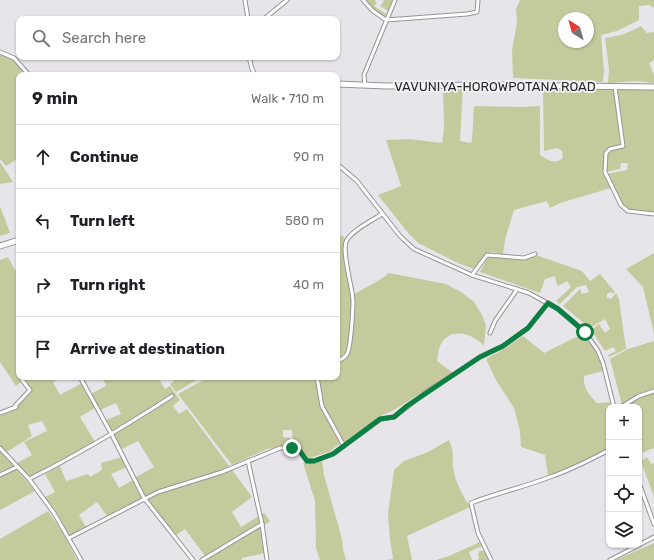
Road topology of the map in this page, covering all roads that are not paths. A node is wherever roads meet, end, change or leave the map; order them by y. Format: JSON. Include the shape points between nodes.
{"nodes":[{"id":1,"x":245,"y":0,"type":"edge"},
{"id":2,"x":287,"y":0,"type":"edge"},
{"id":3,"x":363,"y":0,"type":"edge"},
{"id":4,"x":396,"y":0,"type":"edge"},
{"id":5,"x":478,"y":0,"type":"edge"},
{"id":6,"x":248,"y":16,"type":"edge"},
{"id":7,"x":268,"y":16,"type":"edge"},
{"id":8,"x":386,"y":20,"type":"junction"},
{"id":9,"x":0,"y":52,"type":"edge"},
{"id":10,"x":250,"y":60,"type":"edge"},
{"id":11,"x":26,"y":72,"type":"edge"},
{"id":12,"x":254,"y":72,"type":"edge"},
{"id":13,"x":340,"y":84,"type":"edge"},
{"id":14,"x":364,"y":85,"type":"junction"},
{"id":15,"x":615,"y":86,"type":"junction"},
{"id":16,"x":654,"y":87,"type":"edge"},
{"id":17,"x":340,"y":167,"type":"edge"},
{"id":18,"x":382,"y":214,"type":"junction"},
{"id":19,"x":654,"y":214,"type":"edge"},
{"id":20,"x":16,"y":241,"type":"edge"},
{"id":21,"x":0,"y":246,"type":"edge"},
{"id":22,"x":535,"y":254,"type":"dead end"},
{"id":23,"x":472,"y":275,"type":"junction"},
{"id":24,"x":517,"y":288,"type":"junction"},
{"id":25,"x":548,"y":303,"type":"junction"},
{"id":26,"x":490,"y":333,"type":"dead end"},
{"id":27,"x":340,"y":360,"type":"edge"},
{"id":28,"x":22,"y":380,"type":"edge"},
{"id":29,"x":82,"y":380,"type":"edge"},
{"id":30,"x":318,"y":380,"type":"edge"},
{"id":31,"x":654,"y":391,"type":"edge"},
{"id":32,"x":172,"y":396,"type":"dead end"},
{"id":33,"x":613,"y":404,"type":"edge"},
{"id":34,"x":626,"y":404,"type":"edge"},
{"id":35,"x":0,"y":412,"type":"edge"},
{"id":36,"x":112,"y":434,"type":"junction"},
{"id":37,"x":344,"y":446,"type":"junction"},
{"id":38,"x":0,"y":448,"type":"edge"},
{"id":39,"x":606,"y":452,"type":"edge"},
{"id":40,"x":248,"y":461,"type":"junction"},
{"id":41,"x":17,"y":467,"type":"junction"},
{"id":42,"x":0,"y":475,"type":"edge"},
{"id":43,"x":29,"y":479,"type":"junction"},
{"id":44,"x":642,"y":491,"type":"edge"},
{"id":45,"x":144,"y":498,"type":"junction"},
{"id":46,"x":262,"y":524,"type":"junction"},
{"id":47,"x":654,"y":524,"type":"edge"},
{"id":48,"x":654,"y":537,"type":"edge"},
{"id":49,"x":69,"y":538,"type":"junction"},
{"id":50,"x":642,"y":543,"type":"edge"},
{"id":51,"x":633,"y":548,"type":"edge"},
{"id":52,"x":81,"y":560,"type":"edge"},
{"id":53,"x":193,"y":560,"type":"edge"},
{"id":54,"x":202,"y":560,"type":"edge"},
{"id":55,"x":267,"y":560,"type":"edge"},
{"id":56,"x":491,"y":560,"type":"edge"},
{"id":57,"x":610,"y":560,"type":"edge"}],
"edges":[{"from":1,"to":6,"type":"street"},
{"from":2,"to":7,"type":"street"},
{"from":3,"to":8,"type":"street"},
{"from":4,"to":8,"type":"street"},
{"from":5,"to":8,"type":"street","via":[[477,12]]},
{"from":8,"to":14,"type":"street","via":[[364,75]]},
{"from":9,"to":11,"type":"street","via":[[14,58]]},
{"from":10,"to":12,"type":"street"},
{"from":13,"to":14,"type":"highway","name":"VAVUNIYA-HOROWPOTANA ROAD"},
{"from":14,"to":15,"type":"highway","name":"VAVUNIYA-HOROWPOTANA ROAD"},
{"from":15,"to":16,"type":"highway","name":"VAVUNIYA-HOROWPOTANA ROAD"},
{"from":15,"to":19,"type":"street","via":[[623,146],[610,149],[606,153],[605,172],[621,205],[628,211]]},
{"from":17,"to":18,"type":"street","via":[[356,181]]},
{"from":18,"to":23,"type":"street","via":[[414,249]]},
{"from":18,"to":27,"type":"street","via":[[349,236],[346,243],[347,268],[353,300],[349,346],[347,354]]},
{"from":20,"to":21,"type":"highway"},
{"from":22,"to":23,"type":"street","via":[[524,258],[487,255]]},
{"from":23,"to":24,"type":"street"},
{"from":24,"to":25,"type":"street"},
{"from":24,"to":26,"type":"street"},
{"from":25,"to":33,"type":"street","via":[[585,332],[592,341],[603,363]]},
{"from":25,"to":37,"type":"street","via":[[528,328],[503,346],[480,357],[394,417],[380,419]]},
{"from":28,"to":35,"type":"street","via":[[30,390],[16,407]]},
{"from":29,"to":36,"type":"street"},
{"from":30,"to":37,"type":"street","via":[[322,406]]},
{"from":31,"to":34,"type":"street"},
{"from":32,"to":36,"type":"street"},
{"from":36,"to":43,"type":"street"},
{"from":36,"to":45,"type":"street"},
{"from":37,"to":40,"type":"street","via":[[333,454],[314,461],[307,461],[299,450],[280,448]]},
{"from":38,"to":41,"type":"street"},
{"from":39,"to":56,"type":"street","via":[[574,468],[471,503],[478,532]]},
{"from":40,"to":45,"type":"street"},
{"from":40,"to":46,"type":"street"},
{"from":41,"to":42,"type":"street"},
{"from":41,"to":43,"type":"street"},
{"from":43,"to":49,"type":"street","via":[[54,512]]},
{"from":44,"to":47,"type":"street"},
{"from":45,"to":49,"type":"street"},
{"from":45,"to":53,"type":"street"},
{"from":46,"to":54,"type":"street"},
{"from":46,"to":55,"type":"street"},
{"from":48,"to":50,"type":"street"},
{"from":49,"to":52,"type":"street"},
{"from":51,"to":57,"type":"street"}]}
